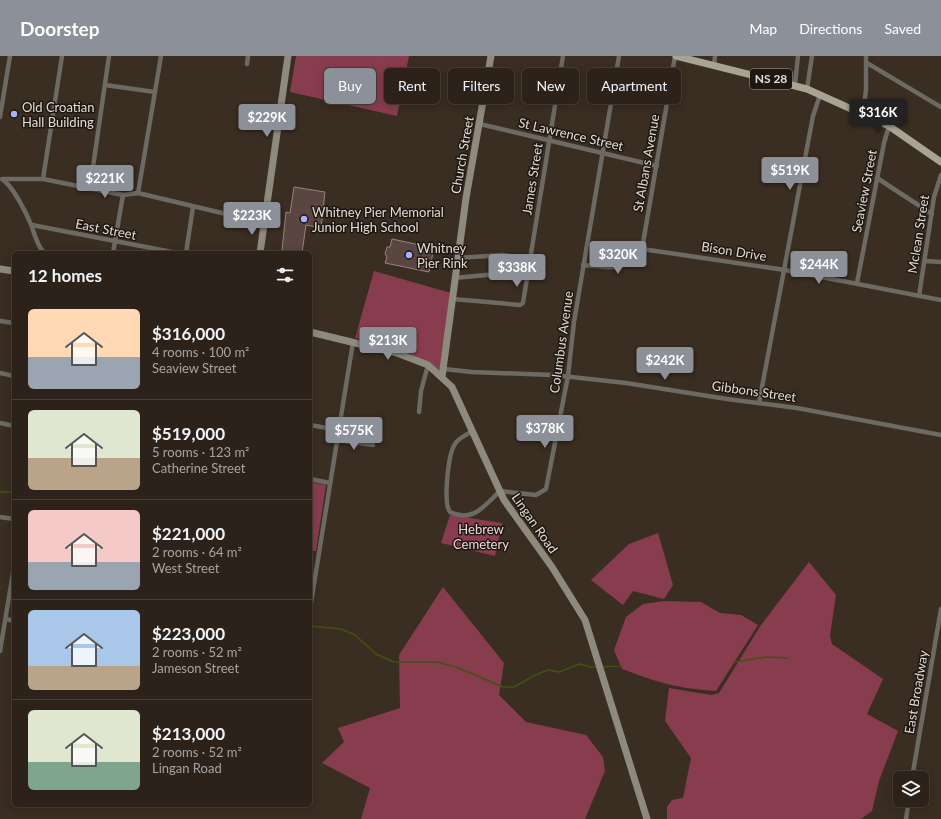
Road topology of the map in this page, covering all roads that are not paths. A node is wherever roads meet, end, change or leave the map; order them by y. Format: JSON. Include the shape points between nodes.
{"nodes":[{"id":1,"x":10,"y":56,"type":"edge"},
{"id":2,"x":62,"y":56,"type":"edge"},
{"id":3,"x":109,"y":56,"type":"edge"},
{"id":4,"x":160,"y":56,"type":"edge"},
{"id":5,"x":248,"y":56,"type":"edge"},
{"id":6,"x":288,"y":56,"type":"edge"},
{"id":7,"x":491,"y":56,"type":"edge"},
{"id":8,"x":563,"y":56,"type":"edge"},
{"id":9,"x":619,"y":56,"type":"edge"},
{"id":10,"x":675,"y":56,"type":"edge"},
{"id":11,"x":716,"y":56,"type":"edge"},
{"id":12,"x":798,"y":56,"type":"edge"},
{"id":13,"x":812,"y":56,"type":"edge"},
{"id":14,"x":865,"y":58,"type":"edge"},
{"id":15,"x":247,"y":64,"type":"dead end"},
{"id":16,"x":714,"y":65,"type":"junction"},
{"id":17,"x":794,"y":84,"type":"junction"},
{"id":18,"x":105,"y":85,"type":"junction"},
{"id":19,"x":807,"y":89,"type":"junction"},
{"id":20,"x":155,"y":92,"type":"junction"},
{"id":21,"x":820,"y":95,"type":"junction"},
{"id":22,"x":941,"y":107,"type":"edge"},
{"id":23,"x":862,"y":113,"type":"junction"},
{"id":24,"x":0,"y":117,"type":"edge"},
{"id":25,"x":480,"y":124,"type":"junction"},
{"id":26,"x":889,"y":126,"type":"junction"},
{"id":27,"x":549,"y":140,"type":"junction"},
{"id":28,"x":603,"y":152,"type":"junction"},
{"id":29,"x":941,"y":162,"type":"edge"},
{"id":30,"x":657,"y":166,"type":"junction"},
{"id":31,"x":941,"y":175,"type":"edge"},
{"id":32,"x":1,"y":178,"type":"edge"},
{"id":33,"x":877,"y":178,"type":"junction"},
{"id":34,"x":43,"y":179,"type":"junction"},
{"id":35,"x":90,"y":188,"type":"junction"},
{"id":36,"x":138,"y":193,"type":"junction"},
{"id":37,"x":124,"y":195,"type":"junction"},
{"id":38,"x":193,"y":207,"type":"junction"},
{"id":39,"x":932,"y":214,"type":"junction"},
{"id":40,"x":264,"y":223,"type":"junction"},
{"id":41,"x":32,"y":225,"type":"junction"},
{"id":42,"x":115,"y":242,"type":"junction"},
{"id":43,"x":642,"y":249,"type":"junction"},
{"id":44,"x":43,"y":251,"type":"edge"},
{"id":45,"x":113,"y":251,"type":"edge"},
{"id":46,"x":166,"y":251,"type":"edge"},
{"id":47,"x":186,"y":251,"type":"edge"},
{"id":48,"x":260,"y":251,"type":"edge"},
{"id":49,"x":458,"y":258,"type":"junction"},
{"id":50,"x":530,"y":259,"type":"junction"},
{"id":51,"x":925,"y":261,"type":"junction"},
{"id":52,"x":941,"y":262,"type":"edge"},
{"id":53,"x":583,"y":265,"type":"junction"},
{"id":54,"x":0,"y":268,"type":"edge"},
{"id":55,"x":785,"y":270,"type":"junction"},
{"id":56,"x":12,"y":271,"type":"edge"},
{"id":57,"x":454,"y":278,"type":"junction"},
{"id":58,"x":527,"y":278,"type":"junction"},
{"id":59,"x":857,"y":283,"type":"junction"},
{"id":60,"x":919,"y":296,"type":"junction"},
{"id":61,"x":453,"y":299,"type":"junction"},
{"id":62,"x":941,"y":300,"type":"edge"},
{"id":63,"x":0,"y":321,"type":"edge"},
{"id":64,"x":12,"y":323,"type":"edge"},
{"id":65,"x":312,"y":332,"type":"edge"},
{"id":66,"x":353,"y":342,"type":"junction"},
{"id":67,"x":428,"y":365,"type":"junction"},
{"id":68,"x":444,"y":369,"type":"junction"},
{"id":69,"x":0,"y":373,"type":"edge"},
{"id":70,"x":12,"y":376,"type":"edge"},
{"id":71,"x":568,"y":376,"type":"junction"},
{"id":72,"x":442,"y":377,"type":"junction"},
{"id":73,"x":759,"y":403,"type":"junction"},
{"id":74,"x":419,"y":412,"type":"dead end"},
{"id":75,"x":0,"y":423,"type":"edge"},
{"id":76,"x":312,"y":425,"type":"edge"},
{"id":77,"x":12,"y":426,"type":"edge"},
{"id":78,"x":339,"y":430,"type":"junction"},
{"id":79,"x":472,"y":431,"type":"junction"},
{"id":80,"x":941,"y":435,"type":"edge"},
{"id":81,"x":338,"y":440,"type":"junction"},
{"id":82,"x":373,"y":445,"type":"dead end"},
{"id":83,"x":312,"y":478,"type":"edge"},
{"id":84,"x":330,"y":482,"type":"junction"},
{"id":85,"x":500,"y":491,"type":"junction"},
{"id":86,"x":0,"y":517,"type":"edge"},
{"id":87,"x":12,"y":519,"type":"edge"},
{"id":88,"x":12,"y":580,"type":"edge"},
{"id":89,"x":312,"y":596,"type":"edge"},
{"id":90,"x":941,"y":609,"type":"edge"},
{"id":91,"x":6,"y":619,"type":"junction"},
{"id":92,"x":12,"y":620,"type":"edge"},
{"id":93,"x":0,"y":651,"type":"edge"},
{"id":94,"x":913,"y":771,"type":"edge"},
{"id":95,"x":908,"y":807,"type":"edge"},
{"id":96,"x":647,"y":819,"type":"edge"},
{"id":97,"x":906,"y":819,"type":"edge"}],
"edges":[{"from":1,"to":24,"type":"street"},
{"from":2,"to":34,"type":"street"},
{"from":3,"to":18,"type":"street"},
{"from":4,"to":20,"type":"street"},
{"from":5,"to":15,"type":"street"},
{"from":6,"to":40,"type":"street"},
{"from":7,"to":25,"type":"street","name":"Church Street"},
{"from":8,"to":27,"type":"street","name":"James Street"},
{"from":9,"to":28,"type":"street","name":"Columbus Avenue"},
{"from":10,"to":16,"type":"main road","number":"NS 28"},
{"from":10,"to":30,"type":"street","name":"St Albans Avenue"},
{"from":11,"to":16,"type":"street"},
{"from":12,"to":17,"type":"street"},
{"from":13,"to":19,"type":"street"},
{"from":14,"to":22,"type":"street"},
{"from":14,"to":23,"type":"street","via":[[866,90]]},
{"from":16,"to":17,"type":"main road","number":"NS 28"},
{"from":17,"to":19,"type":"main road","number":"NS 28"},
{"from":18,"to":20,"type":"street"},
{"from":18,"to":35,"type":"street"},
{"from":19,"to":21,"type":"main road","number":"NS 28"},
{"from":20,"to":36,"type":"street"},
{"from":21,"to":23,"type":"main road","number":"NS 28"},
{"from":21,"to":55,"type":"street","via":[[812,123]]},
{"from":23,"to":26,"type":"main road","number":"NS 28"},
{"from":25,"to":27,"type":"street","name":"St Lawrence Street"},
{"from":25,"to":49,"type":"street","name":"Church Street"},
{"from":26,"to":29,"type":"main road","number":"NS 28"},
{"from":26,"to":33,"type":"street","name":"Seaview Street"},
{"from":27,"to":28,"type":"street","name":"St Lawrence Street"},
{"from":27,"to":50,"type":"street","name":"James Street"},
{"from":28,"to":30,"type":"street","name":"St Lawrence Street"},
{"from":28,"to":53,"type":"street","name":"Columbus Avenue"},
{"from":30,"to":43,"type":"street","name":"St Albans Avenue"},
{"from":31,"to":39,"type":"street","name":"Mclean Street"},
{"from":32,"to":34,"type":"street"},
{"from":32,"to":41,"type":"street","via":[[10,186]]},
{"from":33,"to":39,"type":"street"},
{"from":33,"to":59,"type":"street","name":"Seaview Street"},
{"from":34,"to":35,"type":"street"},
{"from":35,"to":37,"type":"street"},
{"from":36,"to":37,"type":"street"},
{"from":36,"to":38,"type":"street"},
{"from":37,"to":42,"type":"street"},
{"from":38,"to":40,"type":"street"},
{"from":38,"to":47,"type":"street"},
{"from":39,"to":51,"type":"street","name":"Mclean Street"},
{"from":40,"to":48,"type":"street"},
{"from":41,"to":42,"type":"street","name":"East Street"},
{"from":41,"to":44,"type":"street"},
{"from":42,"to":45,"type":"street"},
{"from":42,"to":46,"type":"street","name":"East Street"},
{"from":43,"to":53,"type":"street","via":[[624,264],[613,268]]},
{"from":43,"to":55,"type":"street","name":"Bison Drive"},
{"from":49,"to":50,"type":"street","via":[[502,255]]},
{"from":49,"to":57,"type":"street","name":"Church Street"},
{"from":50,"to":58,"type":"street","name":"James Street"},
{"from":51,"to":52,"type":"street"},
{"from":51,"to":60,"type":"street","name":"Mclean Street"},
{"from":53,"to":71,"type":"street","name":"Columbus Avenue"},
{"from":54,"to":56,"type":"street"},
{"from":55,"to":59,"type":"street","name":"Bison Drive"},
{"from":55,"to":73,"type":"street"},
{"from":57,"to":58,"type":"street","via":[[490,274]]},
{"from":57,"to":61,"type":"street","name":"Church Street"},
{"from":58,"to":61,"type":"street","name":"James Street","via":[[522,304]]},
{"from":59,"to":60,"type":"street","name":"Bison Drive"},
{"from":60,"to":62,"type":"street","name":"Bison Drive"},
{"from":61,"to":68,"type":"street","name":"Church Street"},
{"from":63,"to":64,"type":"street"},
{"from":65,"to":66,"type":"street","name":"Lingan Road"},
{"from":66,"to":67,"type":"street","name":"Lingan Road","via":[[397,353]]},
{"from":66,"to":78,"type":"street"},
{"from":67,"to":72,"type":"street","name":"Lingan Road"},
{"from":67,"to":74,"type":"street"},
{"from":68,"to":71,"type":"street","name":"Gibbons Street"},
{"from":68,"to":72,"type":"street","name":"Church Street"},
{"from":69,"to":70,"type":"street"},
{"from":71,"to":73,"type":"street","name":"Gibbons Street"},
{"from":71,"to":85,"type":"street","name":"Columbus Avenue","via":[[546,489],[536,495]]},
{"from":72,"to":79,"type":"street","name":"Lingan Road","via":[[452,387]]},
{"from":73,"to":80,"type":"street","name":"Gibbons Street"},
{"from":75,"to":77,"type":"street"},
{"from":76,"to":78,"type":"street"},
{"from":78,"to":81,"type":"street"},
{"from":79,"to":85,"type":"street","name":"Lingan Road"},
{"from":79,"to":85,"type":"street","via":[[453,446],[447,508],[454,514],[471,515]]},
{"from":81,"to":82,"type":"street"},
{"from":81,"to":84,"type":"street"},
{"from":83,"to":84,"type":"street"},
{"from":84,"to":89,"type":"street"},
{"from":85,"to":96,"type":"street","name":"Lingan Road","via":[[585,620]]},
{"from":86,"to":87,"type":"street"},
{"from":88,"to":91,"type":"street"},
{"from":90,"to":94,"type":"street","name":"East Broadway"},
{"from":91,"to":92,"type":"street"},
{"from":91,"to":93,"type":"street"},
{"from":95,"to":97,"type":"street"}]}
